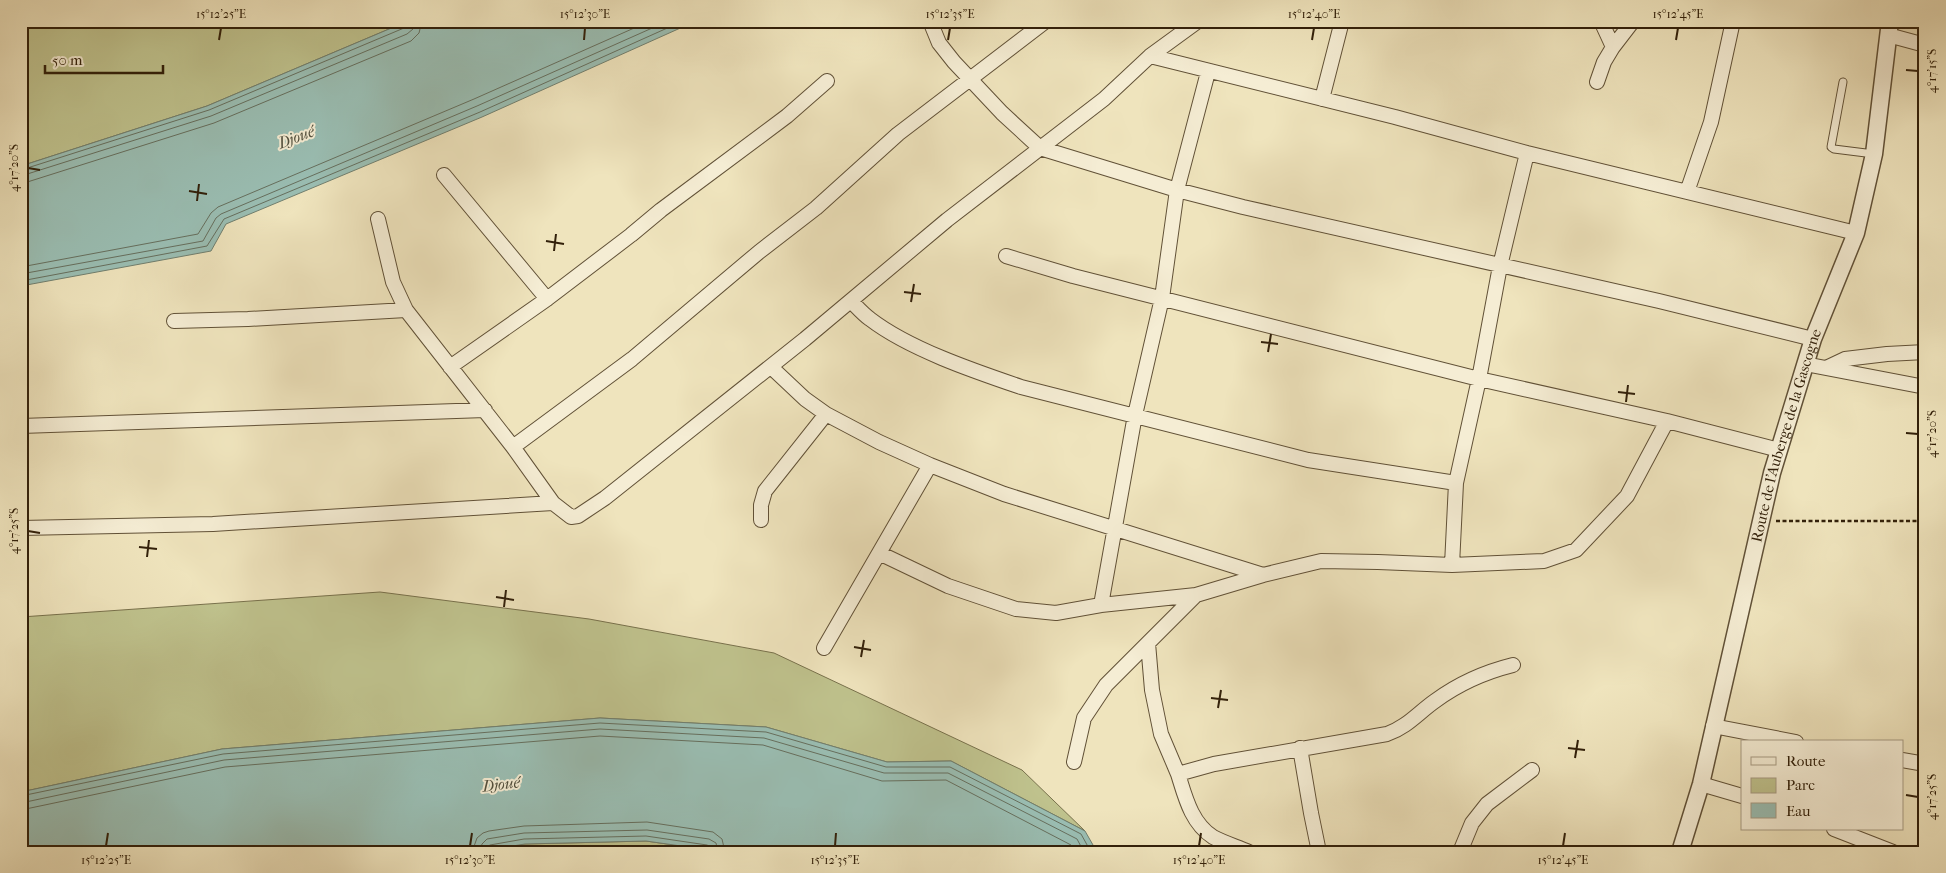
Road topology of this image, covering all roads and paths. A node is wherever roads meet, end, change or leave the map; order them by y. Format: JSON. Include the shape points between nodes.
{"nodes":[{"id":1,"x":930,"y":21,"type":"edge"},
{"id":2,"x":1046,"y":21,"type":"edge"},
{"id":3,"x":1198,"y":21,"type":"edge"},
{"id":4,"x":1342,"y":21,"type":"edge"},
{"id":5,"x":1601,"y":21,"type":"edge"},
{"id":6,"x":1633,"y":21,"type":"edge"},
{"id":7,"x":1733,"y":21,"type":"edge"},
{"id":8,"x":1889,"y":28,"type":"edge"},
{"id":9,"x":1925,"y":45,"type":"edge"},
{"id":10,"x":1613,"y":47,"type":"junction"},
{"id":11,"x":1150,"y":56,"type":"junction"},
{"id":12,"x":1208,"y":72,"type":"junction"},
{"id":13,"x":969,"y":78,"type":"junction"},
{"id":14,"x":828,"y":81,"type":"dead end"},
{"id":15,"x":1597,"y":82,"type":"dead end"},
{"id":16,"x":1843,"y":82,"type":"dead end"},
{"id":17,"x":1322,"y":99,"type":"junction"},
{"id":18,"x":1040,"y":148,"type":"junction"},
{"id":19,"x":1527,"y":152,"type":"junction"},
{"id":20,"x":1874,"y":154,"type":"junction"},
{"id":21,"x":444,"y":175,"type":"dead end"},
{"id":22,"x":1177,"y":190,"type":"junction"},
{"id":23,"x":1687,"y":192,"type":"junction"},
{"id":24,"x":378,"y":219,"type":"dead end"},
{"id":25,"x":1856,"y":233,"type":"junction"},
{"id":26,"x":1006,"y":256,"type":"dead end"},
{"id":27,"x":1500,"y":266,"type":"junction"},
{"id":28,"x":548,"y":298,"type":"junction"},
{"id":29,"x":1162,"y":298,"type":"junction"},
{"id":30,"x":851,"y":301,"type":"junction"},
{"id":31,"x":406,"y":310,"type":"junction"},
{"id":32,"x":174,"y":321,"type":"dead end"},
{"id":33,"x":1813,"y":339,"type":"junction"},
{"id":34,"x":1925,"y":352,"type":"edge"},
{"id":35,"x":1806,"y":364,"type":"junction"},
{"id":36,"x":450,"y":366,"type":"junction"},
{"id":37,"x":771,"y":367,"type":"junction"},
{"id":38,"x":1826,"y":368,"type":"junction"},
{"id":39,"x":1479,"y":379,"type":"junction"},
{"id":40,"x":1924,"y":388,"type":"edge"},
{"id":41,"x":484,"y":410,"type":"junction"},
{"id":42,"x":826,"y":414,"type":"junction"},
{"id":43,"x":1135,"y":415,"type":"junction"},
{"id":44,"x":1667,"y":421,"type":"junction"},
{"id":45,"x":21,"y":426,"type":"edge"},
{"id":46,"x":513,"y":447,"type":"junction"},
{"id":47,"x":1779,"y":450,"type":"junction"},
{"id":48,"x":930,"y":465,"type":"junction"},
{"id":49,"x":1456,"y":483,"type":"junction"},
{"id":50,"x":553,"y":503,"type":"junction"},
{"id":51,"x":761,"y":520,"type":"dead end"},
{"id":52,"x":1925,"y":520,"type":"edge"},
{"id":53,"x":1762,"y":522,"type":"junction"},
{"id":54,"x":21,"y":528,"type":"edge"},
{"id":55,"x":1114,"y":528,"type":"junction"},
{"id":56,"x":878,"y":553,"type":"junction"},
{"id":57,"x":1452,"y":565,"type":"junction"},
{"id":58,"x":1263,"y":575,"type":"junction"},
{"id":59,"x":1196,"y":595,"type":"junction"},
{"id":60,"x":1101,"y":605,"type":"junction"},
{"id":61,"x":1148,"y":644,"type":"junction"},
{"id":62,"x":824,"y":648,"type":"dead end"},
{"id":63,"x":1513,"y":665,"type":"dead end"},
{"id":64,"x":1713,"y":726,"type":"junction"},
{"id":65,"x":1786,"y":740,"type":"edge"},
{"id":66,"x":1300,"y":748,"type":"junction"},
{"id":67,"x":1904,"y":760,"type":"edge"},
{"id":68,"x":1074,"y":762,"type":"dead end"},
{"id":69,"x":1925,"y":764,"type":"edge"},
{"id":70,"x":1532,"y":770,"type":"dead end"},
{"id":71,"x":1178,"y":774,"type":"junction"},
{"id":72,"x":1701,"y":784,"type":"junction"},
{"id":73,"x":1741,"y":796,"type":"edge"},
{"id":74,"x":1837,"y":830,"type":"edge"},
{"id":75,"x":1249,"y":852,"type":"edge"},
{"id":76,"x":1319,"y":852,"type":"edge"},
{"id":77,"x":1460,"y":852,"type":"edge"},
{"id":78,"x":1680,"y":852,"type":"edge"},
{"id":79,"x":1893,"y":852,"type":"edge"}],
"edges":[{"from":1,"to":13,"type":"street","via":[[940,43]]},
{"from":2,"to":13,"type":"street"},
{"from":3,"to":11,"type":"street"},
{"from":4,"to":17,"type":"street"},
{"from":5,"to":10,"type":"street"},
{"from":6,"to":10,"type":"street"},
{"from":7,"to":23,"type":"street","via":[[1711,122]]},
{"from":8,"to":9,"type":"street"},
{"from":8,"to":20,"type":"street","name":"Route de l'Auberge de la Gascogne"},
{"from":10,"to":15,"type":"street"},
{"from":11,"to":12,"type":"street"},
{"from":11,"to":18,"type":"street","via":[[1104,99]]},
{"from":12,"to":17,"type":"street"},
{"from":12,"to":22,"type":"street"},
{"from":13,"to":18,"type":"street"},
{"from":13,"to":46,"type":"street","via":[[632,359]]},
{"from":14,"to":28,"type":"street","via":[[787,116]]},
{"from":16,"to":20,"type":"lane","via":[[1831,148]]},
{"from":17,"to":19,"type":"street"},
{"from":18,"to":22,"type":"street"},
{"from":18,"to":30,"type":"street","via":[[947,220]]},
{"from":19,"to":23,"type":"street"},
{"from":19,"to":27,"type":"street"},
{"from":20,"to":25,"type":"street","name":"Route de l'Auberge de la Gascogne"},
{"from":21,"to":28,"type":"street"},
{"from":22,"to":27,"type":"street"},
{"from":22,"to":29,"type":"street"},
{"from":23,"to":25,"type":"street"},
{"from":24,"to":31,"type":"street","via":[[393,282]]},
{"from":25,"to":33,"type":"street","name":"Route de l'Auberge de la Gascogne"},
{"from":26,"to":29,"type":"street"},
{"from":27,"to":33,"type":"street"},
{"from":27,"to":39,"type":"street"},
{"from":28,"to":36,"type":"street"},
{"from":29,"to":39,"type":"street"},
{"from":29,"to":43,"type":"street"},
{"from":30,"to":37,"type":"street"},
{"from":30,"to":43,"type":"street","via":[[890,332],[980,373],[1021,387]]},
{"from":31,"to":32,"type":"street"},
{"from":31,"to":36,"type":"street"},
{"from":33,"to":35,"type":"street","name":"Route de l'Auberge de la Gascogne"},
{"from":34,"to":38,"type":"street","via":[[1845,359]]},
{"from":35,"to":38,"type":"street"},
{"from":35,"to":47,"type":"street","name":"Route de l'Auberge de la Gascogne"},
{"from":36,"to":41,"type":"street"},
{"from":37,"to":42,"type":"street"},
{"from":37,"to":50,"type":"street","via":[[590,509],[571,517]]},
{"from":38,"to":40,"type":"street"},
{"from":39,"to":44,"type":"street"},
{"from":39,"to":49,"type":"street"},
{"from":41,"to":45,"type":"street"},
{"from":41,"to":46,"type":"street"},
{"from":42,"to":48,"type":"street"},
{"from":42,"to":51,"type":"street","via":[[765,491]]},
{"from":43,"to":49,"type":"street","via":[[1308,460]]},
{"from":43,"to":55,"type":"street"},
{"from":44,"to":47,"type":"street"},
{"from":44,"to":57,"type":"street","via":[[1627,496],[1576,550],[1544,561]]},
{"from":46,"to":50,"type":"street"},
{"from":47,"to":53,"type":"street","name":"Route de l'Auberge de la Gascogne"},
{"from":48,"to":55,"type":"street","via":[[1004,494]]},
{"from":48,"to":56,"type":"street"},
{"from":49,"to":57,"type":"street"},
{"from":50,"to":54,"type":"street","via":[[212,524]]},
{"from":52,"to":53,"type":"path"},
{"from":53,"to":64,"type":"street","name":"Route de l'Auberge de la Gascogne"},
{"from":55,"to":58,"type":"street"},
{"from":55,"to":60,"type":"street"},
{"from":56,"to":60,"type":"street","via":[[948,586],[1016,609],[1056,613]]},
{"from":56,"to":62,"type":"street"},
{"from":57,"to":58,"type":"street","via":[[1321,561]]},
{"from":58,"to":59,"type":"street"},
{"from":59,"to":60,"type":"street"},
{"from":59,"to":61,"type":"street"},
{"from":61,"to":68,"type":"street","via":[[1106,684],[1084,718]]},
{"from":61,"to":71,"type":"street","via":[[1152,690],[1161,734]]},
{"from":63,"to":66,"type":"street","via":[[1490,670],[1447,694],[1397,731]]},
{"from":64,"to":65,"type":"street"},
{"from":64,"to":72,"type":"street","name":"Route de l'Auberge de la Gascogne"},
{"from":66,"to":71,"type":"street"},
{"from":66,"to":76,"type":"street"},
{"from":67,"to":69,"type":"street"},
{"from":70,"to":77,"type":"street","via":[[1487,804],[1472,824]]},
{"from":71,"to":75,"type":"street","via":[[1188,806],[1199,824],[1213,836]]},
{"from":72,"to":73,"type":"street"},
{"from":72,"to":78,"type":"street","name":"Route de l'Auberge de la Gascogne"},
{"from":74,"to":79,"type":"street"}]}
